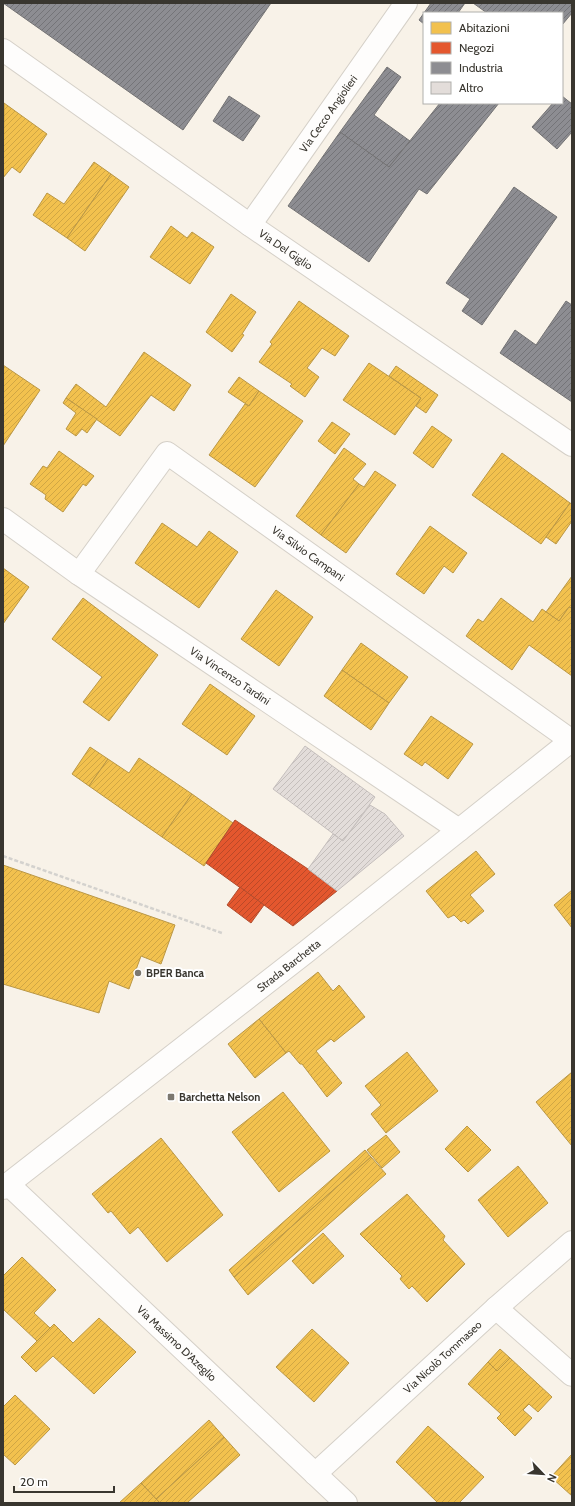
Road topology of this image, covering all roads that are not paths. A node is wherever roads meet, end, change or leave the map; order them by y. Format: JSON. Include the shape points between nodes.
{"nodes":[{"id":1,"x":406,"y":3,"type":"edge"},
{"id":2,"x":3,"y":50,"type":"edge"},
{"id":3,"x":250,"y":225,"type":"junction"},
{"id":4,"x":572,"y":445,"type":"edge"},
{"id":5,"x":3,"y":519,"type":"edge"},
{"id":6,"x":79,"y":574,"type":"junction"},
{"id":7,"x":572,"y":740,"type":"edge"},
{"id":8,"x":459,"y":830,"type":"junction"},
{"id":9,"x":5,"y":1186,"type":"edge"},
{"id":10,"x":572,"y":1242,"type":"edge"},
{"id":11,"x":496,"y":1308,"type":"junction"},
{"id":12,"x":572,"y":1375,"type":"edge"},
{"id":13,"x":315,"y":1474,"type":"junction"},
{"id":14,"x":346,"y":1503,"type":"edge"}],
"edges":[{"from":1,"to":3,"type":"street","name":"Via Cecco Angiolieri"},
{"from":2,"to":3,"type":"street","name":"Via Del Giglio"},
{"from":3,"to":4,"type":"street","name":"Via Del Giglio"},
{"from":5,"to":6,"type":"street","name":"Via Vincenzo Tardini"},
{"from":6,"to":7,"type":"street","name":"Via Silvio Campani","via":[[167,453]]},
{"from":6,"to":8,"type":"street","name":"Via Vincenzo Tardini"},
{"from":7,"to":8,"type":"street","name":"Strada Barchetta"},
{"from":8,"to":9,"type":"street","name":"Strada Barchetta"},
{"from":9,"to":13,"type":"street","name":"Via Massimo D'Azeglio"},
{"from":10,"to":11,"type":"street","name":"Via Nicolò Tommaseo"},
{"from":11,"to":12,"type":"street"},
{"from":11,"to":13,"type":"street","name":"Via Nicolò Tommaseo"},
{"from":13,"to":14,"type":"street","name":"Via Massimo D'Azeglio"}]}
